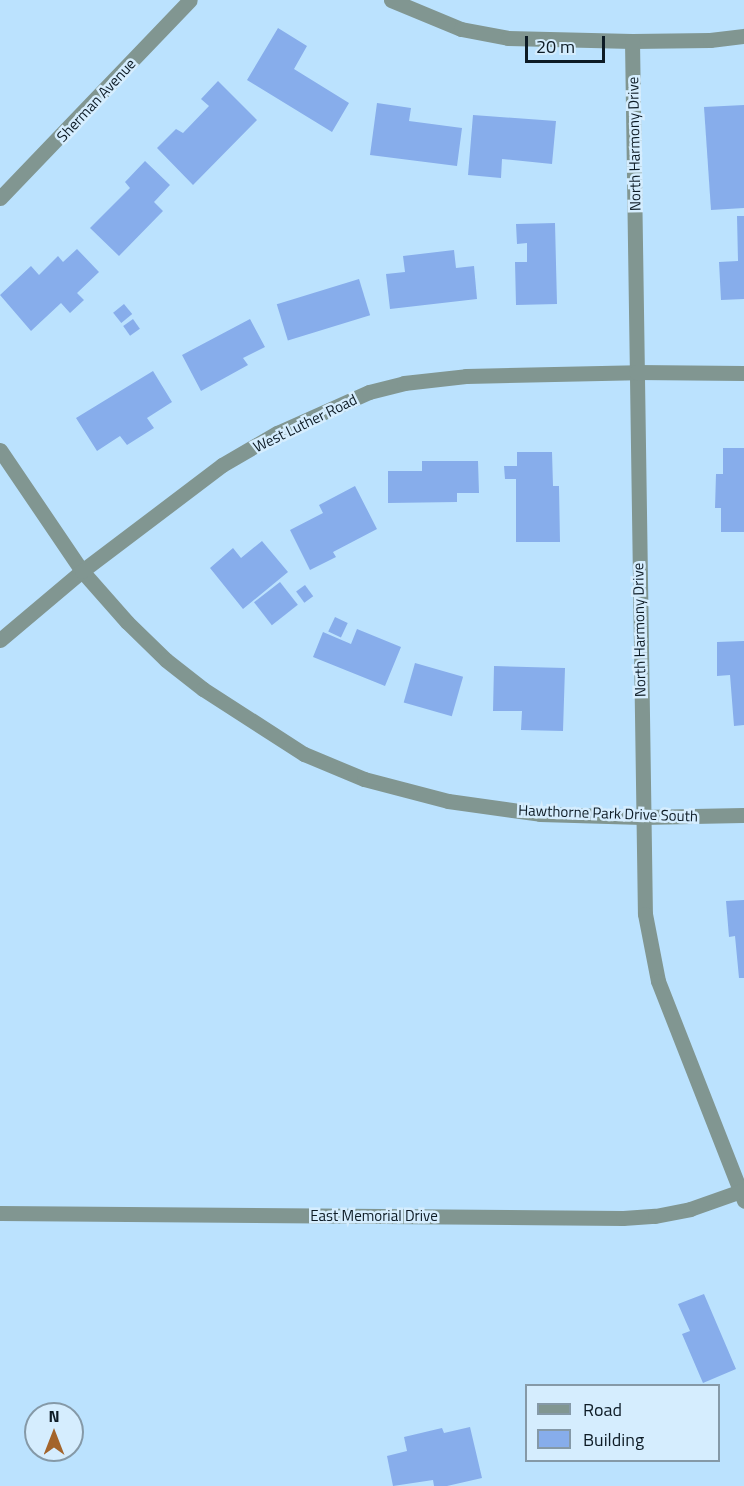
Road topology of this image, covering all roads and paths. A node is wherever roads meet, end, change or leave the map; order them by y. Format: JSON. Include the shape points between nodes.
{"nodes":[{"id":1,"x":190,"y":0,"type":"edge"},
{"id":2,"x":391,"y":0,"type":"edge"},
{"id":3,"x":744,"y":36,"type":"edge"},
{"id":4,"x":632,"y":41,"type":"junction"},
{"id":5,"x":0,"y":198,"type":"edge"},
{"id":6,"x":636,"y":372,"type":"junction"},
{"id":7,"x":744,"y":373,"type":"edge"},
{"id":8,"x":0,"y":450,"type":"edge"},
{"id":9,"x":82,"y":571,"type":"junction"},
{"id":10,"x":0,"y":640,"type":"edge"},
{"id":11,"x":744,"y":815,"type":"edge"},
{"id":12,"x":642,"y":817,"type":"junction"},
{"id":13,"x":743,"y":1194,"type":"edge"},
{"id":14,"x":0,"y":1213,"type":"edge"}],
"edges":[{"from":1,"to":5,"type":"street","name":"Sherman Avenue"},
{"from":2,"to":4,"type":"street","via":[[434,20],[483,35],[532,40]]},
{"from":3,"to":4,"type":"street"},
{"from":4,"to":6,"type":"street","name":"North Harmony Drive"},
{"from":6,"to":7,"type":"street","name":"West Luther Road"},
{"from":6,"to":9,"type":"street","name":"West Luther Road","via":[[466,376],[404,383],[369,392],[277,433],[222,465]]},
{"from":6,"to":12,"type":"street","name":"North Harmony Drive"},
{"from":8,"to":9,"type":"street","name":"Hawthorne Park Drive South"},
{"from":9,"to":10,"type":"street","name":"West Luther Road"},
{"from":9,"to":12,"type":"street","name":"Hawthorne Park Drive South","via":[[166,660],[203,689],[304,754],[363,779],[448,801],[540,814]]},
{"from":11,"to":12,"type":"street","name":"Hawthorne Park Drive South"},
{"from":12,"to":13,"type":"street","name":"North Harmony Drive","via":[[645,914],[658,981]]},
{"from":13,"to":14,"type":"street","name":"East Memorial Drive","via":[[655,1216],[623,1218]]}]}
